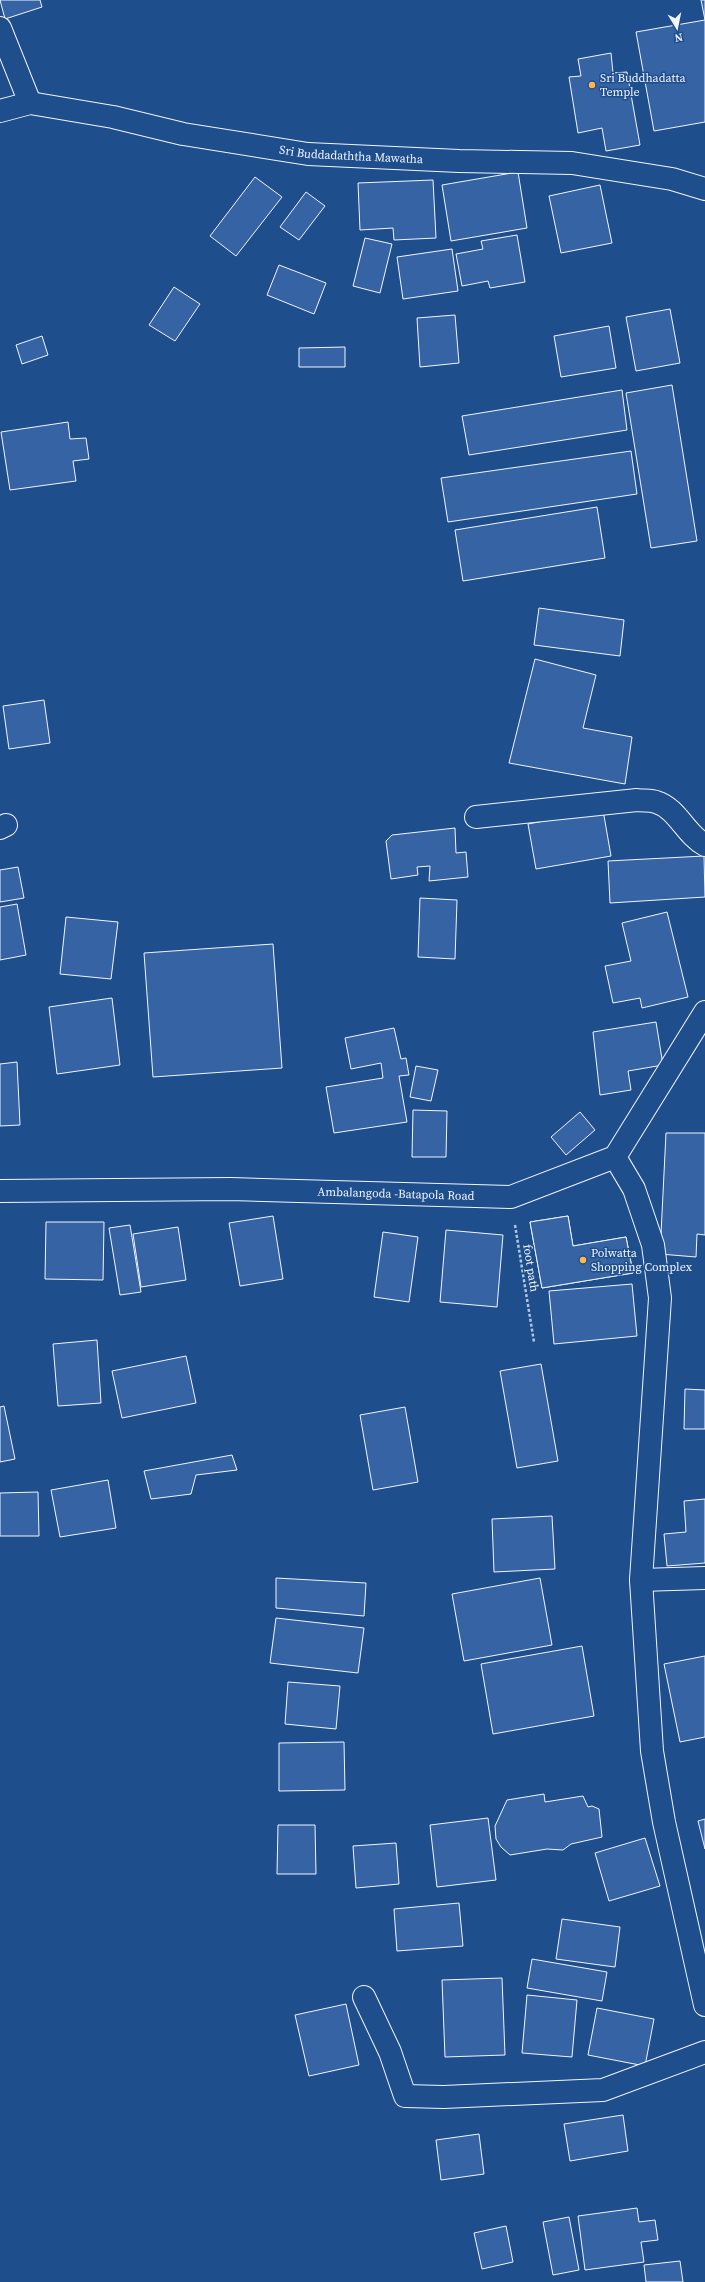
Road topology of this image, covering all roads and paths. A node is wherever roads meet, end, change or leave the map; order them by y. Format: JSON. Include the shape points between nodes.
{"nodes":[{"id":1,"x":0,"y":28,"type":"edge"},
{"id":2,"x":30,"y":103,"type":"junction"},
{"id":3,"x":0,"y":111,"type":"edge"},
{"id":4,"x":705,"y":189,"type":"edge"},
{"id":5,"x":476,"y":817,"type":"dead end"},
{"id":6,"x":705,"y":845,"type":"edge"},
{"id":7,"x":705,"y":1012,"type":"edge"},
{"id":8,"x":615,"y":1157,"type":"junction"},
{"id":9,"x":0,"y":1191,"type":"edge"},
{"id":10,"x":511,"y":1197,"type":"junction"},
{"id":11,"x":534,"y":1342,"type":"dead end"},
{"id":12,"x":705,"y":1578,"type":"edge"},
{"id":13,"x":641,"y":1580,"type":"junction"},
{"id":14,"x":364,"y":1997,"type":"dead end"},
{"id":15,"x":705,"y":2005,"type":"edge"},
{"id":16,"x":705,"y":2052,"type":"edge"}],
"edges":[{"from":1,"to":2,"type":"street"},
{"from":2,"to":3,"type":"street","name":"Sri Buddadaththa Mawatha"},
{"from":2,"to":4,"type":"street","name":"Sri Buddadaththa Mawatha","via":[[113,117],[183,134],[308,154],[572,163],[672,179]]},
{"from":5,"to":6,"type":"street","via":[[638,800],[656,802],[668,807],[693,836]]},
{"from":7,"to":8,"type":"street"},
{"from":8,"to":10,"type":"street","name":"Ambalangoda -Batapola Road"},
{"from":8,"to":13,"type":"street","via":[[634,1189],[653,1245],[660,1298]]},
{"from":9,"to":10,"type":"street","name":"Ambalangoda -Batapola Road","via":[[231,1189]]},
{"from":10,"to":11,"type":"path","name":"foot path"},
{"from":12,"to":13,"type":"street"},
{"from":13,"to":15,"type":"street","via":[[652,1751]]},
{"from":14,"to":16,"type":"street","via":[[390,2052],[404,2096],[451,2097],[603,2090]]}]}
